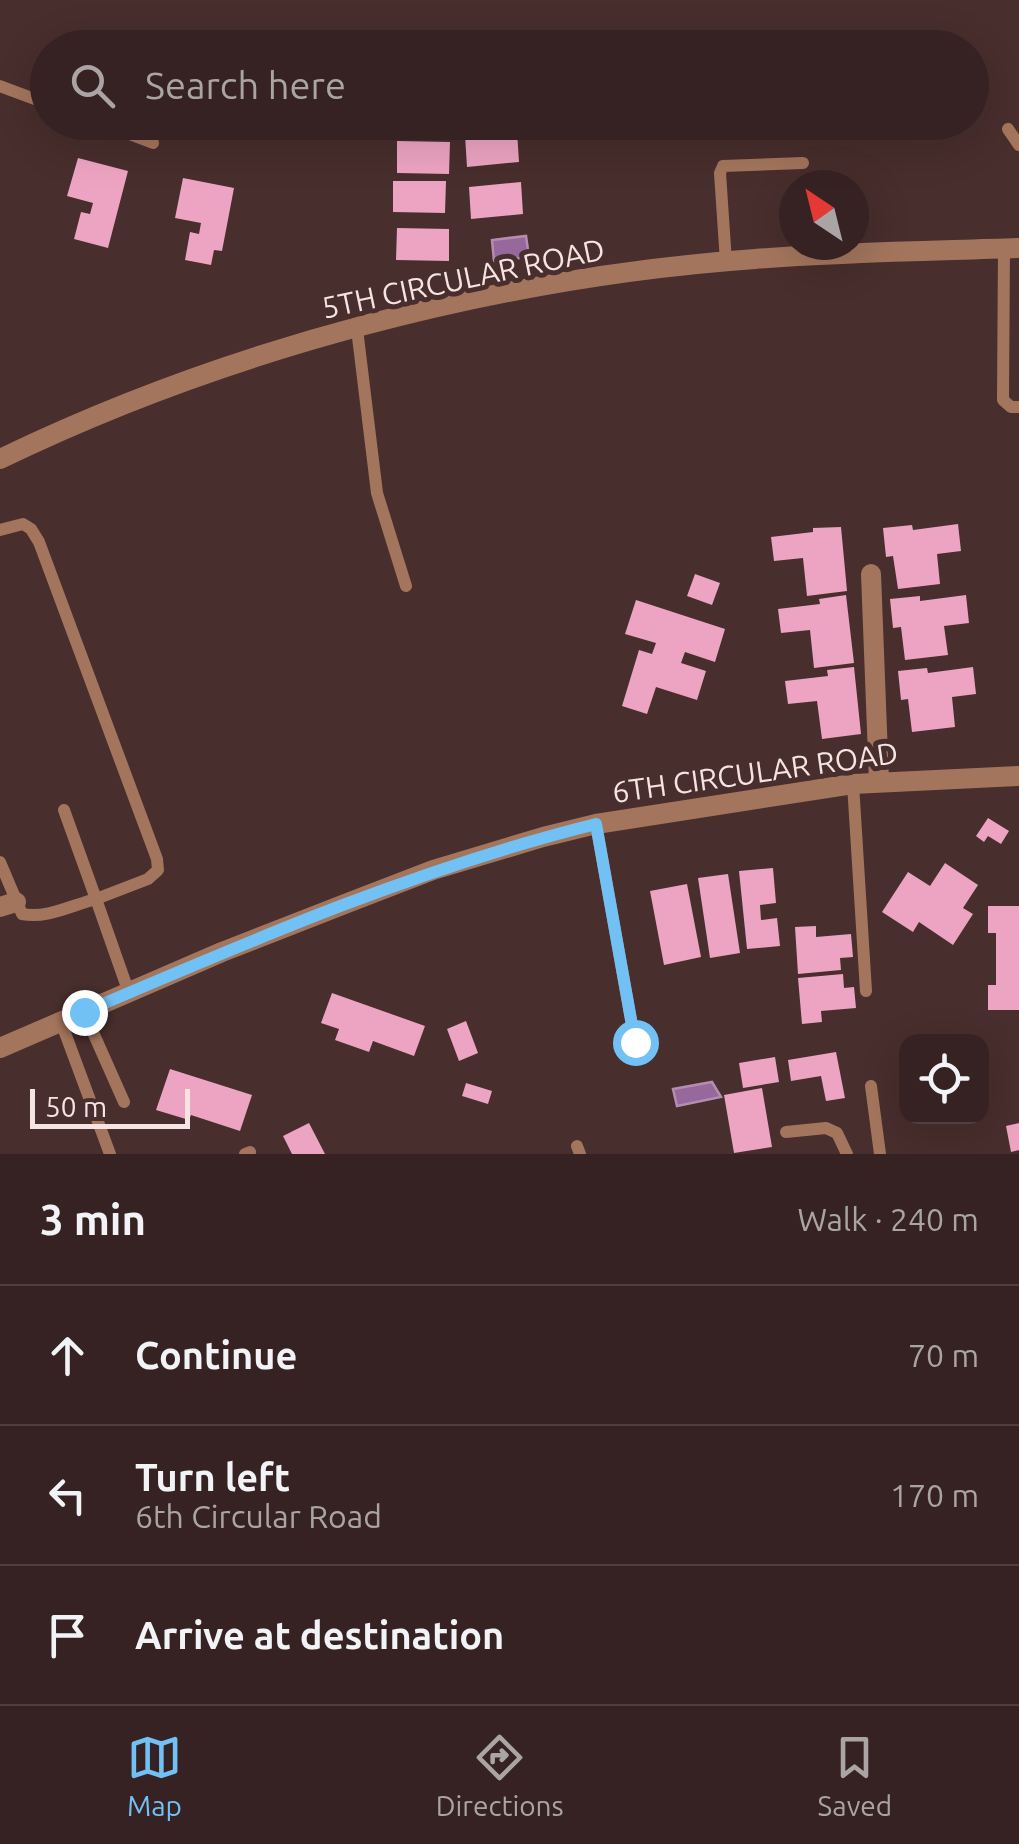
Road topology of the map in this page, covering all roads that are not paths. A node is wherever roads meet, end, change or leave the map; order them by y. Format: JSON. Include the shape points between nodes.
{"nodes":[{"id":1,"x":0,"y":86,"type":"edge"},
{"id":2,"x":30,"y":97,"type":"edge"},
{"id":3,"x":1008,"y":129,"type":"dead end"},
{"id":4,"x":145,"y":140,"type":"edge"},
{"id":5,"x":153,"y":143,"type":"dead end"},
{"id":6,"x":1019,"y":145,"type":"edge"},
{"id":7,"x":803,"y":163,"type":"dead end"},
{"id":8,"x":1012,"y":248,"type":"edge"},
{"id":9,"x":726,"y":262,"type":"junction"},
{"id":10,"x":357,"y":330,"type":"junction"},
{"id":11,"x":1019,"y":407,"type":"edge"},
{"id":12,"x":0,"y":460,"type":"edge"},
{"id":13,"x":0,"y":530,"type":"edge"},
{"id":14,"x":870,"y":574,"type":"dead end"},
{"id":15,"x":406,"y":586,"type":"dead end"},
{"id":16,"x":1019,"y":776,"type":"edge"},
{"id":17,"x":879,"y":782,"type":"junction"},
{"id":18,"x":852,"y":784,"type":"junction"},
{"id":19,"x":64,"y":810,"type":"dead end"},
{"id":20,"x":596,"y":824,"type":"junction"},
{"id":21,"x":0,"y":862,"type":"edge"},
{"id":22,"x":96,"y":899,"type":"junction"},
{"id":23,"x":8,"y":904,"type":"edge"},
{"id":24,"x":866,"y":991,"type":"dead end"},
{"id":25,"x":129,"y":993,"type":"junction"},
{"id":26,"x":84,"y":1012,"type":"junction"},
{"id":27,"x":61,"y":1022,"type":"junction"},
{"id":28,"x":635,"y":1042,"type":"dead end"},
{"id":29,"x":0,"y":1048,"type":"edge"},
{"id":30,"x":872,"y":1086,"type":"dead end"},
{"id":31,"x":124,"y":1102,"type":"dead end"},
{"id":32,"x":786,"y":1132,"type":"dead end"},
{"id":33,"x":110,"y":1154,"type":"edge"},
{"id":34,"x":847,"y":1154,"type":"edge"},
{"id":35,"x":880,"y":1154,"type":"edge"}],
"edges":[{"from":1,"to":2,"type":"lane"},
{"from":3,"to":6,"type":"lane"},
{"from":4,"to":5,"type":"lane"},
{"from":7,"to":9,"type":"lane","via":[[723,166]]},
{"from":8,"to":9,"type":"street","name":"5TH CIRCULAR ROAD"},
{"from":8,"to":11,"type":"lane","via":[[1003,400]]},
{"from":9,"to":10,"type":"street","name":"5TH CIRCULAR ROAD","via":[[514,291]]},
{"from":10,"to":12,"type":"street","name":"5TH CIRCULAR ROAD","via":[[186,380]]},
{"from":10,"to":15,"type":"lane","via":[[377,493]]},
{"from":13,"to":22,"type":"lane","via":[[23,524],[38,542],[157,858],[158,870],[148,879]]},
{"from":14,"to":17,"type":"street"},
{"from":16,"to":17,"type":"street","name":"6TH CIRCULAR ROAD"},
{"from":17,"to":18,"type":"street","name":"6TH CIRCULAR ROAD"},
{"from":18,"to":20,"type":"street","name":"6TH CIRCULAR ROAD"},
{"from":18,"to":24,"type":"lane"},
{"from":19,"to":22,"type":"lane"},
{"from":20,"to":25,"type":"street","name":"6TH CIRCULAR ROAD","via":[[434,870]]},
{"from":20,"to":28,"type":"lane"},
{"from":21,"to":23,"type":"lane"},
{"from":22,"to":23,"type":"lane","via":[[32,916]]},
{"from":22,"to":25,"type":"lane"},
{"from":25,"to":26,"type":"street","name":"6TH CIRCULAR ROAD"},
{"from":26,"to":27,"type":"street","name":"6TH CIRCULAR ROAD"},
{"from":26,"to":31,"type":"lane"},
{"from":27,"to":29,"type":"street","name":"6TH CIRCULAR ROAD"},
{"from":27,"to":33,"type":"lane"},
{"from":30,"to":35,"type":"lane"},
{"from":32,"to":34,"type":"lane","via":[[826,1128],[836,1132]]}]}
